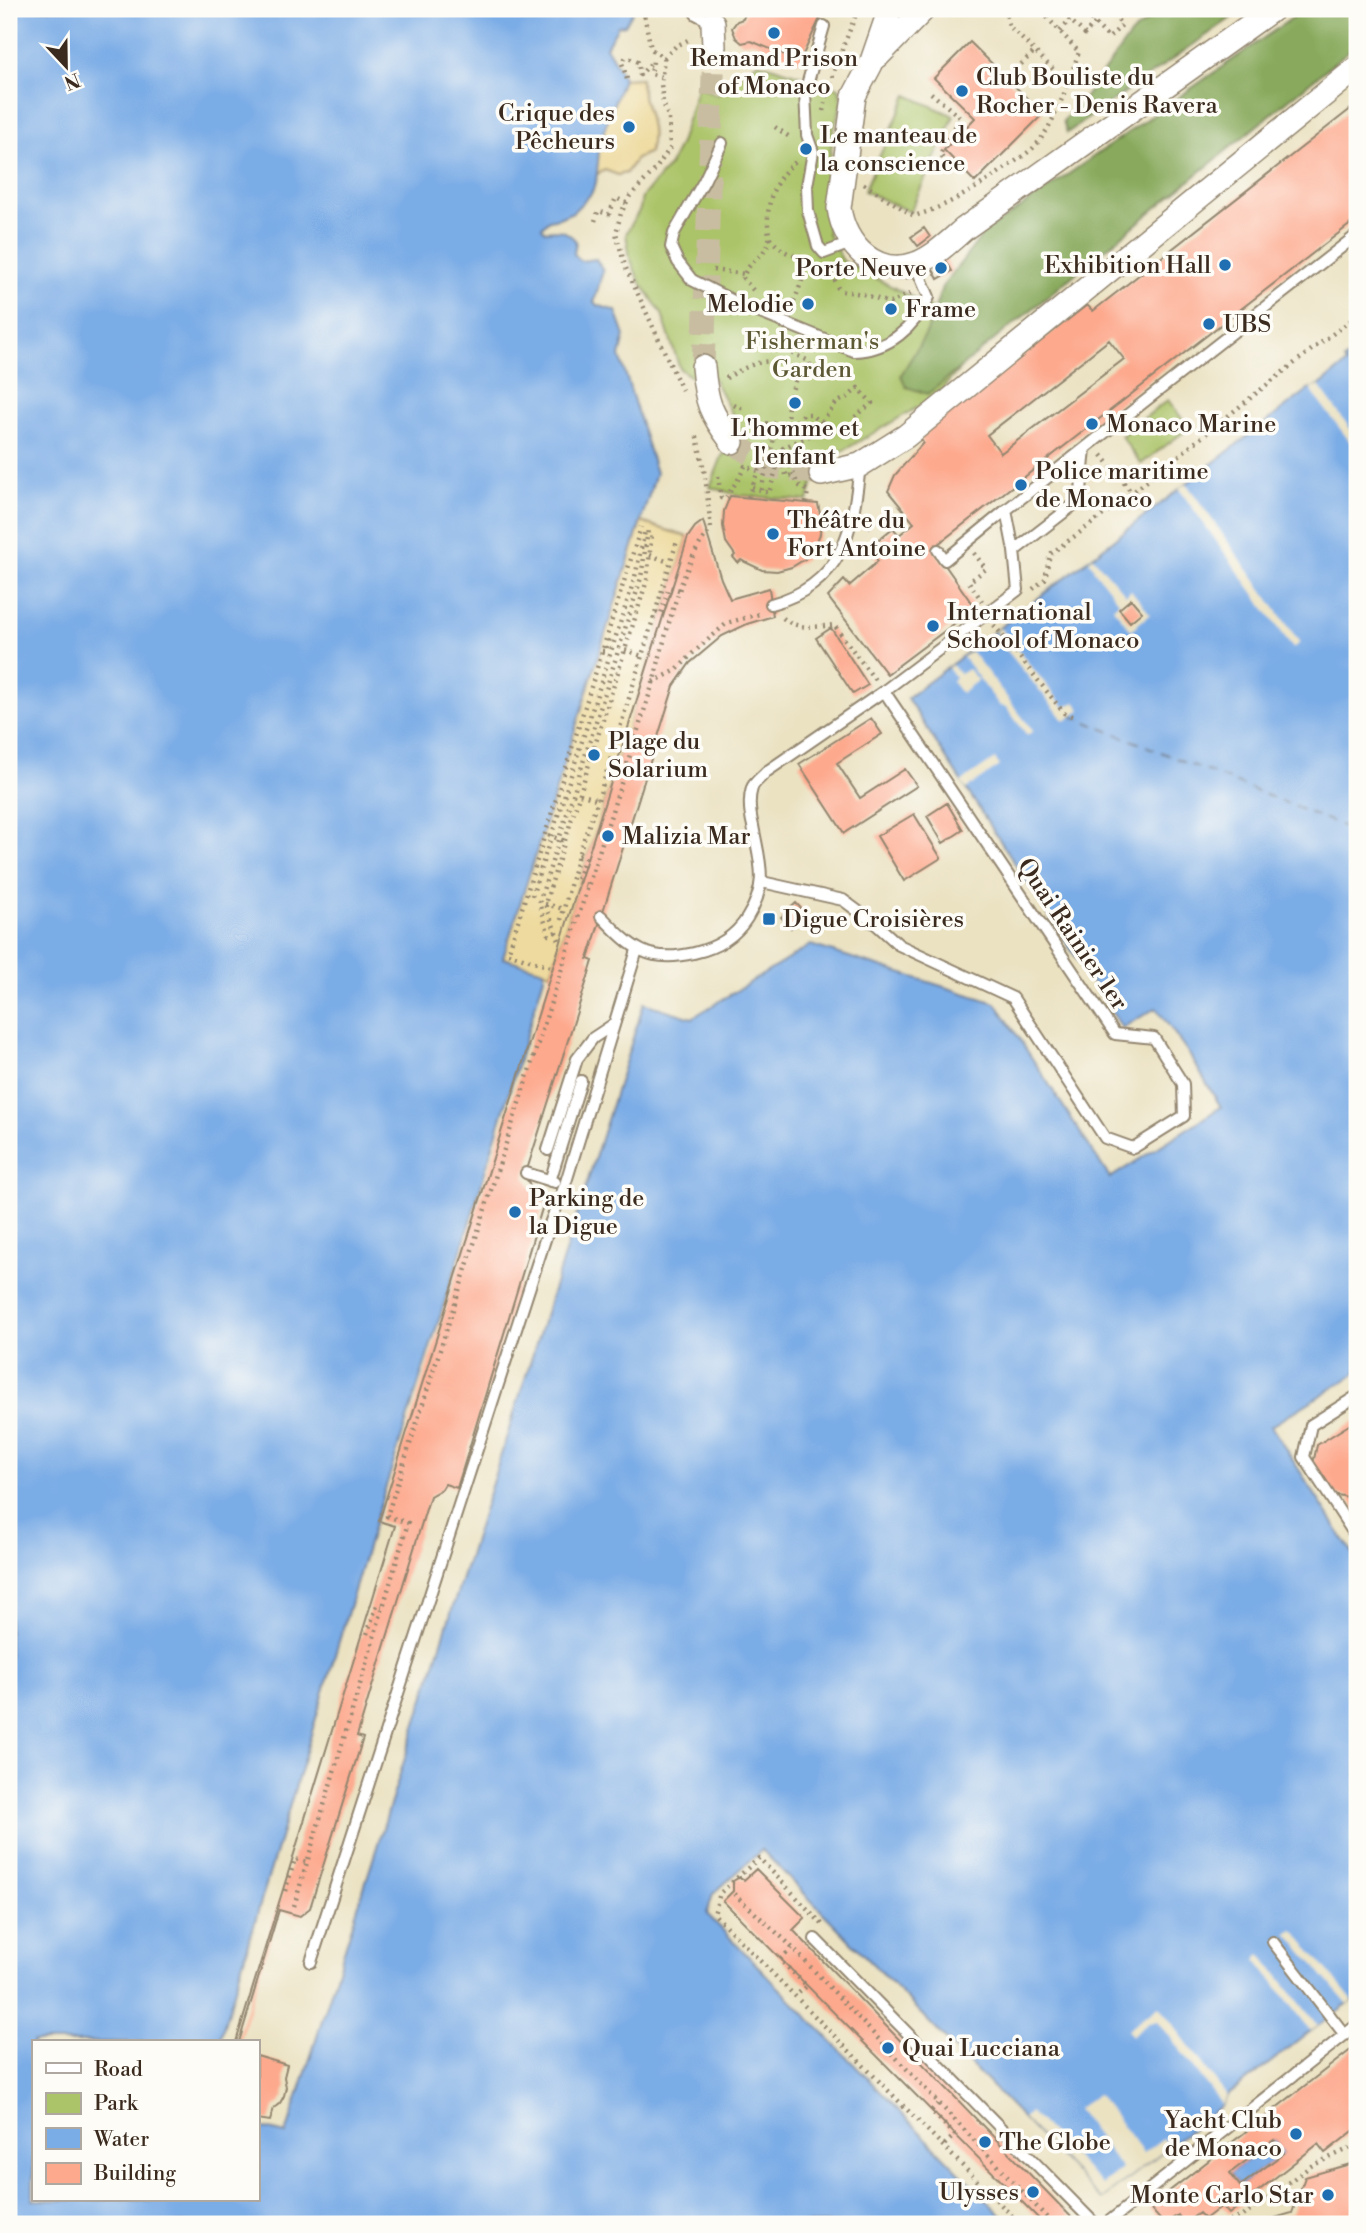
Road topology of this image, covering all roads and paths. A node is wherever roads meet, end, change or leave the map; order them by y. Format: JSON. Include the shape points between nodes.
{"nodes":[{"id":1,"x":693,"y":9,"type":"edge"},
{"id":2,"x":858,"y":9,"type":"edge"},
{"id":3,"x":890,"y":9,"type":"edge"},
{"id":4,"x":923,"y":9,"type":"edge"},
{"id":5,"x":1007,"y":9,"type":"edge"},
{"id":6,"x":1058,"y":9,"type":"edge"},
{"id":7,"x":1081,"y":9,"type":"edge"},
{"id":8,"x":1108,"y":9,"type":"edge"},
{"id":9,"x":1120,"y":9,"type":"edge"},
{"id":10,"x":1134,"y":9,"type":"edge"},
{"id":11,"x":1273,"y":9,"type":"edge"},
{"id":12,"x":1070,"y":20,"type":"junction"},
{"id":13,"x":713,"y":23,"type":"edge"},
{"id":14,"x":1095,"y":23,"type":"junction"},
{"id":15,"x":824,"y":26,"type":"dead end"},
{"id":16,"x":1060,"y":31,"type":"junction"},
{"id":17,"x":1035,"y":51,"type":"junction"},
{"id":18,"x":664,"y":58,"type":"dead end"},
{"id":19,"x":871,"y":64,"type":"junction"},
{"id":20,"x":1357,"y":68,"type":"edge"},
{"id":21,"x":1016,"y":69,"type":"dead end"},
{"id":22,"x":662,"y":77,"type":"dead end"},
{"id":23,"x":1070,"y":78,"type":"junction"},
{"id":24,"x":627,"y":79,"type":"dead end"},
{"id":25,"x":931,"y":93,"type":"dead end"},
{"id":26,"x":823,"y":113,"type":"dead end"},
{"id":27,"x":722,"y":143,"type":"dead end"},
{"id":28,"x":813,"y":152,"type":"junction"},
{"id":29,"x":949,"y":165,"type":"dead end"},
{"id":30,"x":856,"y":179,"type":"dead end"},
{"id":31,"x":626,"y":202,"type":"dead end"},
{"id":32,"x":595,"y":221,"type":"dead end"},
{"id":33,"x":1357,"y":235,"type":"edge"},
{"id":34,"x":770,"y":238,"type":"junction"},
{"id":35,"x":851,"y":243,"type":"junction"},
{"id":36,"x":824,"y":253,"type":"junction"},
{"id":37,"x":915,"y":264,"type":"junction"},
{"id":38,"x":713,"y":270,"type":"dead end"},
{"id":39,"x":744,"y":274,"type":"junction"},
{"id":40,"x":760,"y":295,"type":"dead end"},
{"id":41,"x":781,"y":303,"type":"dead end"},
{"id":42,"x":792,"y":307,"type":"junction"},
{"id":43,"x":1357,"y":316,"type":"edge"},
{"id":44,"x":793,"y":325,"type":"junction"},
{"id":45,"x":703,"y":367,"type":"tunnel mouth"},
{"id":46,"x":797,"y":374,"type":"junction"},
{"id":47,"x":723,"y":380,"type":"dead end"},
{"id":48,"x":855,"y":417,"type":"dead end"},
{"id":49,"x":821,"y":422,"type":"junction"},
{"id":50,"x":775,"y":424,"type":"junction"},
{"id":51,"x":764,"y":428,"type":"dead end"},
{"id":52,"x":780,"y":432,"type":"dead end"},
{"id":53,"x":732,"y":442,"type":"tunnel mouth"},
{"id":54,"x":1088,"y":445,"type":"junction"},
{"id":55,"x":860,"y":465,"type":"junction"},
{"id":56,"x":821,"y":474,"type":"tunnel mouth"},
{"id":57,"x":705,"y":475,"type":"dead end"},
{"id":58,"x":718,"y":475,"type":"dead end"},
{"id":59,"x":752,"y":487,"type":"junction"},
{"id":60,"x":761,"y":490,"type":"junction"},
{"id":61,"x":1132,"y":493,"type":"junction"},
{"id":62,"x":808,"y":495,"type":"dead end"},
{"id":63,"x":748,"y":498,"type":"dead end"},
{"id":64,"x":806,"y":503,"type":"dead end"},
{"id":65,"x":1006,"y":510,"type":"junction"},
{"id":66,"x":646,"y":530,"type":"junction"},
{"id":67,"x":677,"y":541,"type":"dead end"},
{"id":68,"x":967,"y":542,"type":"junction"},
{"id":69,"x":938,"y":550,"type":"dead end"},
{"id":70,"x":1014,"y":551,"type":"junction"},
{"id":71,"x":641,"y":553,"type":"junction"},
{"id":72,"x":669,"y":562,"type":"junction"},
{"id":73,"x":621,"y":589,"type":"junction"},
{"id":74,"x":679,"y":590,"type":"junction"},
{"id":75,"x":1026,"y":594,"type":"dead end"},
{"id":76,"x":631,"y":601,"type":"junction"},
{"id":77,"x":617,"y":603,"type":"junction"},
{"id":78,"x":771,"y":604,"type":"dead end"},
{"id":79,"x":989,"y":611,"type":"junction"},
{"id":80,"x":656,"y":612,"type":"junction"},
{"id":81,"x":783,"y":618,"type":"dead end"},
{"id":82,"x":762,"y":619,"type":"dead end"},
{"id":83,"x":606,"y":638,"type":"junction"},
{"id":84,"x":610,"y":646,"type":"junction"},
{"id":85,"x":622,"y":649,"type":"junction"},
{"id":86,"x":602,"y":650,"type":"junction"},
{"id":87,"x":642,"y":656,"type":"junction"},
{"id":88,"x":653,"y":683,"type":"junction"},
{"id":89,"x":591,"y":686,"type":"junction"},
{"id":90,"x":884,"y":691,"type":"junction"},
{"id":91,"x":600,"y":697,"type":"junction"},
{"id":92,"x":587,"y":701,"type":"junction"},
{"id":93,"x":1072,"y":716,"type":"dead end"},
{"id":94,"x":580,"y":744,"type":"junction"},
{"id":95,"x":594,"y":747,"type":"junction"},
{"id":96,"x":561,"y":782,"type":"junction"},
{"id":97,"x":568,"y":790,"type":"junction"},
{"id":98,"x":580,"y":794,"type":"junction"},
{"id":99,"x":557,"y":796,"type":"junction"},
{"id":100,"x":598,"y":800,"type":"junction"},
{"id":101,"x":547,"y":827,"type":"junction"},
{"id":102,"x":550,"y":836,"type":"junction"},
{"id":103,"x":559,"y":839,"type":"junction"},
{"id":104,"x":543,"y":841,"type":"junction"},
{"id":105,"x":565,"y":841,"type":"junction"},
{"id":106,"x":578,"y":855,"type":"junction"},
{"id":107,"x":762,"y":882,"type":"junction"},
{"id":108,"x":588,"y":885,"type":"junction"},
{"id":109,"x":529,"y":895,"type":"junction"},
{"id":110,"x":540,"y":899,"type":"junction"},
{"id":111,"x":545,"y":904,"type":"junction"},
{"id":112,"x":564,"y":909,"type":"junction"},
{"id":113,"x":601,"y":916,"type":"dead end"},
{"id":114,"x":561,"y":920,"type":"dead end"},
{"id":115,"x":556,"y":932,"type":"junction"},
{"id":116,"x":559,"y":940,"type":"dead end"},
{"id":117,"x":637,"y":950,"type":"junction"},
{"id":118,"x":550,"y":967,"type":"dead end"},
{"id":119,"x":614,"y":1024,"type":"junction"},
{"id":120,"x":581,"y":1081,"type":"dead end"},
{"id":121,"x":548,"y":1150,"type":"dead end"},
{"id":122,"x":526,"y":1173,"type":"dead end"},
{"id":123,"x":550,"y":1181,"type":"junction"},
{"id":124,"x":565,"y":1185,"type":"junction"},
{"id":125,"x":1357,"y":1396,"type":"edge"},
{"id":126,"x":1357,"y":1538,"type":"edge"},
{"id":127,"x":382,"y":1606,"type":"junction"},
{"id":128,"x":368,"y":1634,"type":"dead end"},
{"id":129,"x":307,"y":1862,"type":"junction"},
{"id":130,"x":285,"y":1891,"type":"dead end"},
{"id":131,"x":734,"y":1894,"type":"dead end"},
{"id":132,"x":294,"y":1906,"type":"dead end"},
{"id":133,"x":815,"y":1939,"type":"joint"},
{"id":134,"x":1273,"y":1942,"type":"dead end"},
{"id":135,"x":792,"y":1948,"type":"junction"},
{"id":136,"x":311,"y":1962,"type":"dead end"},
{"id":137,"x":795,"y":1996,"type":"junction"},
{"id":138,"x":1357,"y":2025,"type":"edge"},
{"id":139,"x":1345,"y":2035,"type":"junction"},
{"id":140,"x":938,"y":2104,"type":"junction"},
{"id":141,"x":1357,"y":2145,"type":"edge"},
{"id":142,"x":943,"y":2146,"type":"junction"},
{"id":143,"x":1109,"y":2222,"type":"edge"},
{"id":144,"x":1020,"y":2224,"type":"edge"},
{"id":145,"x":1053,"y":2224,"type":"edge"},
{"id":146,"x":1095,"y":2224,"type":"edge"},
{"id":147,"x":1216,"y":2224,"type":"edge"}],
"edges":[{"from":1,"to":13,"type":"lane"},
{"from":2,"to":26,"type":"path"},
{"from":3,"to":19,"type":"street"},
{"from":4,"to":19,"type":"street"},
{"from":5,"to":16,"type":"path","via":[[1044,14]]},
{"from":5,"to":17,"type":"path","via":[[1009,26]]},
{"from":6,"to":12,"type":"path"},
{"from":7,"to":14,"type":"path"},
{"from":8,"to":14,"type":"path","via":[[1122,25],[1109,38]]},
{"from":9,"to":10,"type":"path","via":[[1127,16]]},
{"from":11,"to":37,"type":"street"},
{"from":12,"to":14,"type":"path","via":[[1085,34]]},
{"from":12,"to":16,"type":"path"},
{"from":13,"to":18,"type":"path"},
{"from":15,"to":28,"type":"lane","via":[[805,92],[807,135]]},
{"from":16,"to":23,"type":"path","via":[[1079,52]]},
{"from":17,"to":21,"type":"path"},
{"from":17,"to":23,"type":"path","via":[[1058,74]]},
{"from":19,"to":35,"type":"street","via":[[854,96],[843,171],[840,217]]},
{"from":20,"to":55,"type":"street","via":[[906,436]]},
{"from":22,"to":24,"type":"path","via":[[651,74],[653,61],[640,75],[638,62],[626,57],[622,63]]},
{"from":23,"to":30,"type":"path","via":[[1032,149],[934,210],[914,216]]},
{"from":25,"to":29,"type":"path","via":[[961,118],[940,155]]},
{"from":27,"to":44,"type":"lane","via":[[671,247],[692,280]]},
{"from":28,"to":34,"type":"path","via":[[788,167],[775,185],[769,201]]},
{"from":28,"to":36,"type":"lane","via":[[808,211]]},
{"from":31,"to":32,"type":"path","via":[[616,198],[609,214],[598,211]]},
{"from":33,"to":54,"type":"lane"},
{"from":34,"to":36,"type":"path","via":[[797,257]]},
{"from":34,"to":39,"type":"path"},
{"from":35,"to":36,"type":"lane"},
{"from":35,"to":37,"type":"street","via":[[864,256],[887,267]]},
{"from":36,"to":42,"type":"path","via":[[806,269]]},
{"from":37,"to":44,"type":"lane","via":[[929,297],[913,324],[889,342],[855,351]]},
{"from":38,"to":39,"type":"path"},
{"from":39,"to":40,"type":"path","via":[[747,285]]},
{"from":41,"to":42,"type":"path"},
{"from":42,"to":44,"type":"path"},
{"from":43,"to":61,"type":"path"},
{"from":44,"to":46,"type":"path","via":[[782,349],[809,362],[811,370]]},
{"from":45,"to":53,"type":"street","via":[[706,396]]},
{"from":46,"to":47,"type":"path","via":[[787,364],[770,361]]},
{"from":46,"to":49,"type":"path","via":[[787,424],[796,423],[804,414]]},
{"from":48,"to":49,"type":"path","via":[[872,403],[858,388],[836,403]]},
{"from":49,"to":60,"type":"path","via":[[813,434],[783,448],[793,474],[787,477],[778,463],[769,493]]},
{"from":50,"to":51,"type":"path","via":[[764,423]]},
{"from":50,"to":52,"type":"path","via":[[780,424]]},
{"from":50,"to":60,"type":"path"},
{"from":54,"to":61,"type":"path"},
{"from":54,"to":65,"type":"lane"},
{"from":54,"to":70,"type":"lane","via":[[1076,503]]},
{"from":55,"to":56,"type":"street"},
{"from":55,"to":78,"type":"lane","via":[[847,535],[830,570],[805,592]]},
{"from":57,"to":74,"type":"path","via":[[711,529]]},
{"from":58,"to":59,"type":"path","via":[[720,498],[725,499],[745,466],[758,471]]},
{"from":59,"to":60,"type":"path"},
{"from":59,"to":63,"type":"path"},
{"from":61,"to":75,"type":"path","via":[[1050,554],[1045,579]]},
{"from":62,"to":64,"type":"path"},
{"from":65,"to":68,"type":"lane"},
{"from":65,"to":70,"type":"lane"},
{"from":66,"to":71,"type":"path"},
{"from":66,"to":71,"type":"path"},
{"from":66,"to":71,"type":"path","via":[[636,543]]},
{"from":67,"to":72,"type":"path"},
{"from":68,"to":69,"type":"lane","via":[[945,560]]},
{"from":68,"to":79,"type":"path","via":[[986,569],[969,582]]},
{"from":70,"to":79,"type":"lane","via":[[1018,590]]},
{"from":71,"to":72,"type":"path"},
{"from":71,"to":73,"type":"path"},
{"from":71,"to":76,"type":"path"},
{"from":71,"to":76,"type":"path","via":[[647,580]]},
{"from":72,"to":80,"type":"path"},
{"from":73,"to":76,"type":"path"},
{"from":73,"to":77,"type":"path"},
{"from":74,"to":80,"type":"path","via":[[670,587],[661,614]]},
{"from":74,"to":88,"type":"path"},
{"from":76,"to":77,"type":"path"},
{"from":76,"to":84,"type":"path"},
{"from":76,"to":85,"type":"path"},
{"from":77,"to":83,"type":"path"},
{"from":79,"to":90,"type":"lane"},
{"from":79,"to":93,"type":"path","via":[[995,619],[991,622],[1064,713]]},
{"from":80,"to":87,"type":"path"},
{"from":81,"to":90,"type":"path","via":[[797,626],[834,625]]},
{"from":82,"to":88,"type":"path","via":[[759,614],[727,623],[677,670]]},
{"from":83,"to":84,"type":"path","via":[[610,638]]},
{"from":83,"to":86,"type":"path"},
{"from":84,"to":85,"type":"path"},
{"from":84,"to":86,"type":"path"},
{"from":84,"to":91,"type":"path"},
{"from":85,"to":87,"type":"path"},
{"from":85,"to":91,"type":"path"},
{"from":86,"to":89,"type":"path"},
{"from":87,"to":100,"type":"path"},
{"from":88,"to":108,"type":"path"},
{"from":89,"to":91,"type":"path"},
{"from":89,"to":92,"type":"path"},
{"from":90,"to":107,"type":"lane","via":[[766,772],[752,787],[750,809]]},
{"from":90,"to":107,"type":"lane","name":"Quai Rainier 1er","via":[[1115,1034],[1154,1038],[1183,1084],[1184,1115],[1133,1148],[1104,1138],[1013,998],[900,946],[842,900]]},
{"from":91,"to":92,"type":"path"},
{"from":91,"to":94,"type":"path"},
{"from":91,"to":95,"type":"path"},
{"from":92,"to":94,"type":"path","via":[[576,735]]},
{"from":94,"to":95,"type":"path"},
{"from":94,"to":96,"type":"path"},
{"from":94,"to":97,"type":"path"},
{"from":95,"to":98,"type":"path"},
{"from":96,"to":97,"type":"path"},
{"from":96,"to":99,"type":"path"},
{"from":97,"to":99,"type":"path"},
{"from":97,"to":102,"type":"path"},
{"from":97,"to":103,"type":"path"},
{"from":98,"to":100,"type":"path"},
{"from":98,"to":105,"type":"path"},
{"from":99,"to":101,"type":"path"},
{"from":100,"to":106,"type":"path"},
{"from":101,"to":102,"type":"path"},
{"from":101,"to":104,"type":"path"},
{"from":102,"to":103,"type":"path"},
{"from":102,"to":104,"type":"path"},
{"from":102,"to":109,"type":"path"},
{"from":103,"to":105,"type":"path"},
{"from":103,"to":110,"type":"path"},
{"from":104,"to":109,"type":"path"},
{"from":105,"to":111,"type":"path"},
{"from":106,"to":108,"type":"path","via":[[585,858],[576,882]]},
{"from":106,"to":112,"type":"path"},
{"from":107,"to":117,"type":"lane","via":[[755,905],[728,939],[679,957]]},
{"from":108,"to":127,"type":"path","via":[[387,1516],[408,1523]]},
{"from":109,"to":110,"type":"path"},
{"from":109,"to":118,"type":"path","via":[[508,954]]},
{"from":110,"to":115,"type":"path","via":[[549,935]]},
{"from":111,"to":112,"type":"path"},
{"from":111,"to":115,"type":"path"},
{"from":112,"to":114,"type":"path"},
{"from":113,"to":117,"type":"lane"},
{"from":115,"to":116,"type":"path"},
{"from":117,"to":119,"type":"lane"},
{"from":119,"to":121,"type":"lane","via":[[593,1038],[578,1059]]},
{"from":119,"to":124,"type":"lane"},
{"from":120,"to":123,"type":"lane"},
{"from":122,"to":123,"type":"lane"},
{"from":123,"to":124,"type":"lane"},
{"from":124,"to":136,"type":"lane"},
{"from":125,"to":126,"type":"lane","via":[[1311,1424],[1304,1457]]},
{"from":127,"to":128,"type":"path","via":[[377,1605]]},
{"from":127,"to":129,"type":"path"},
{"from":129,"to":130,"type":"path","via":[[295,1858]]},
{"from":129,"to":132,"type":"path"},
{"from":131,"to":135,"type":"path"},
{"from":133,"to":137,"type":"path","via":[[826,1928],[759,1858],[720,1894],[714,1914]]},
{"from":133,"to":146,"type":"lane"},
{"from":134,"to":139,"type":"lane"},
{"from":135,"to":137,"type":"path","via":[[780,1959],[807,1986]]},
{"from":135,"to":140,"type":"path"},
{"from":137,"to":142,"type":"path"},
{"from":138,"to":139,"type":"lane"},
{"from":139,"to":143,"type":"lane"},
{"from":140,"to":142,"type":"path","via":[[931,2111],[955,2135]]},
{"from":140,"to":145,"type":"path"},
{"from":141,"to":147,"type":"path","via":[[1311,2166],[1241,2217]]},
{"from":142,"to":144,"type":"path"}]}
